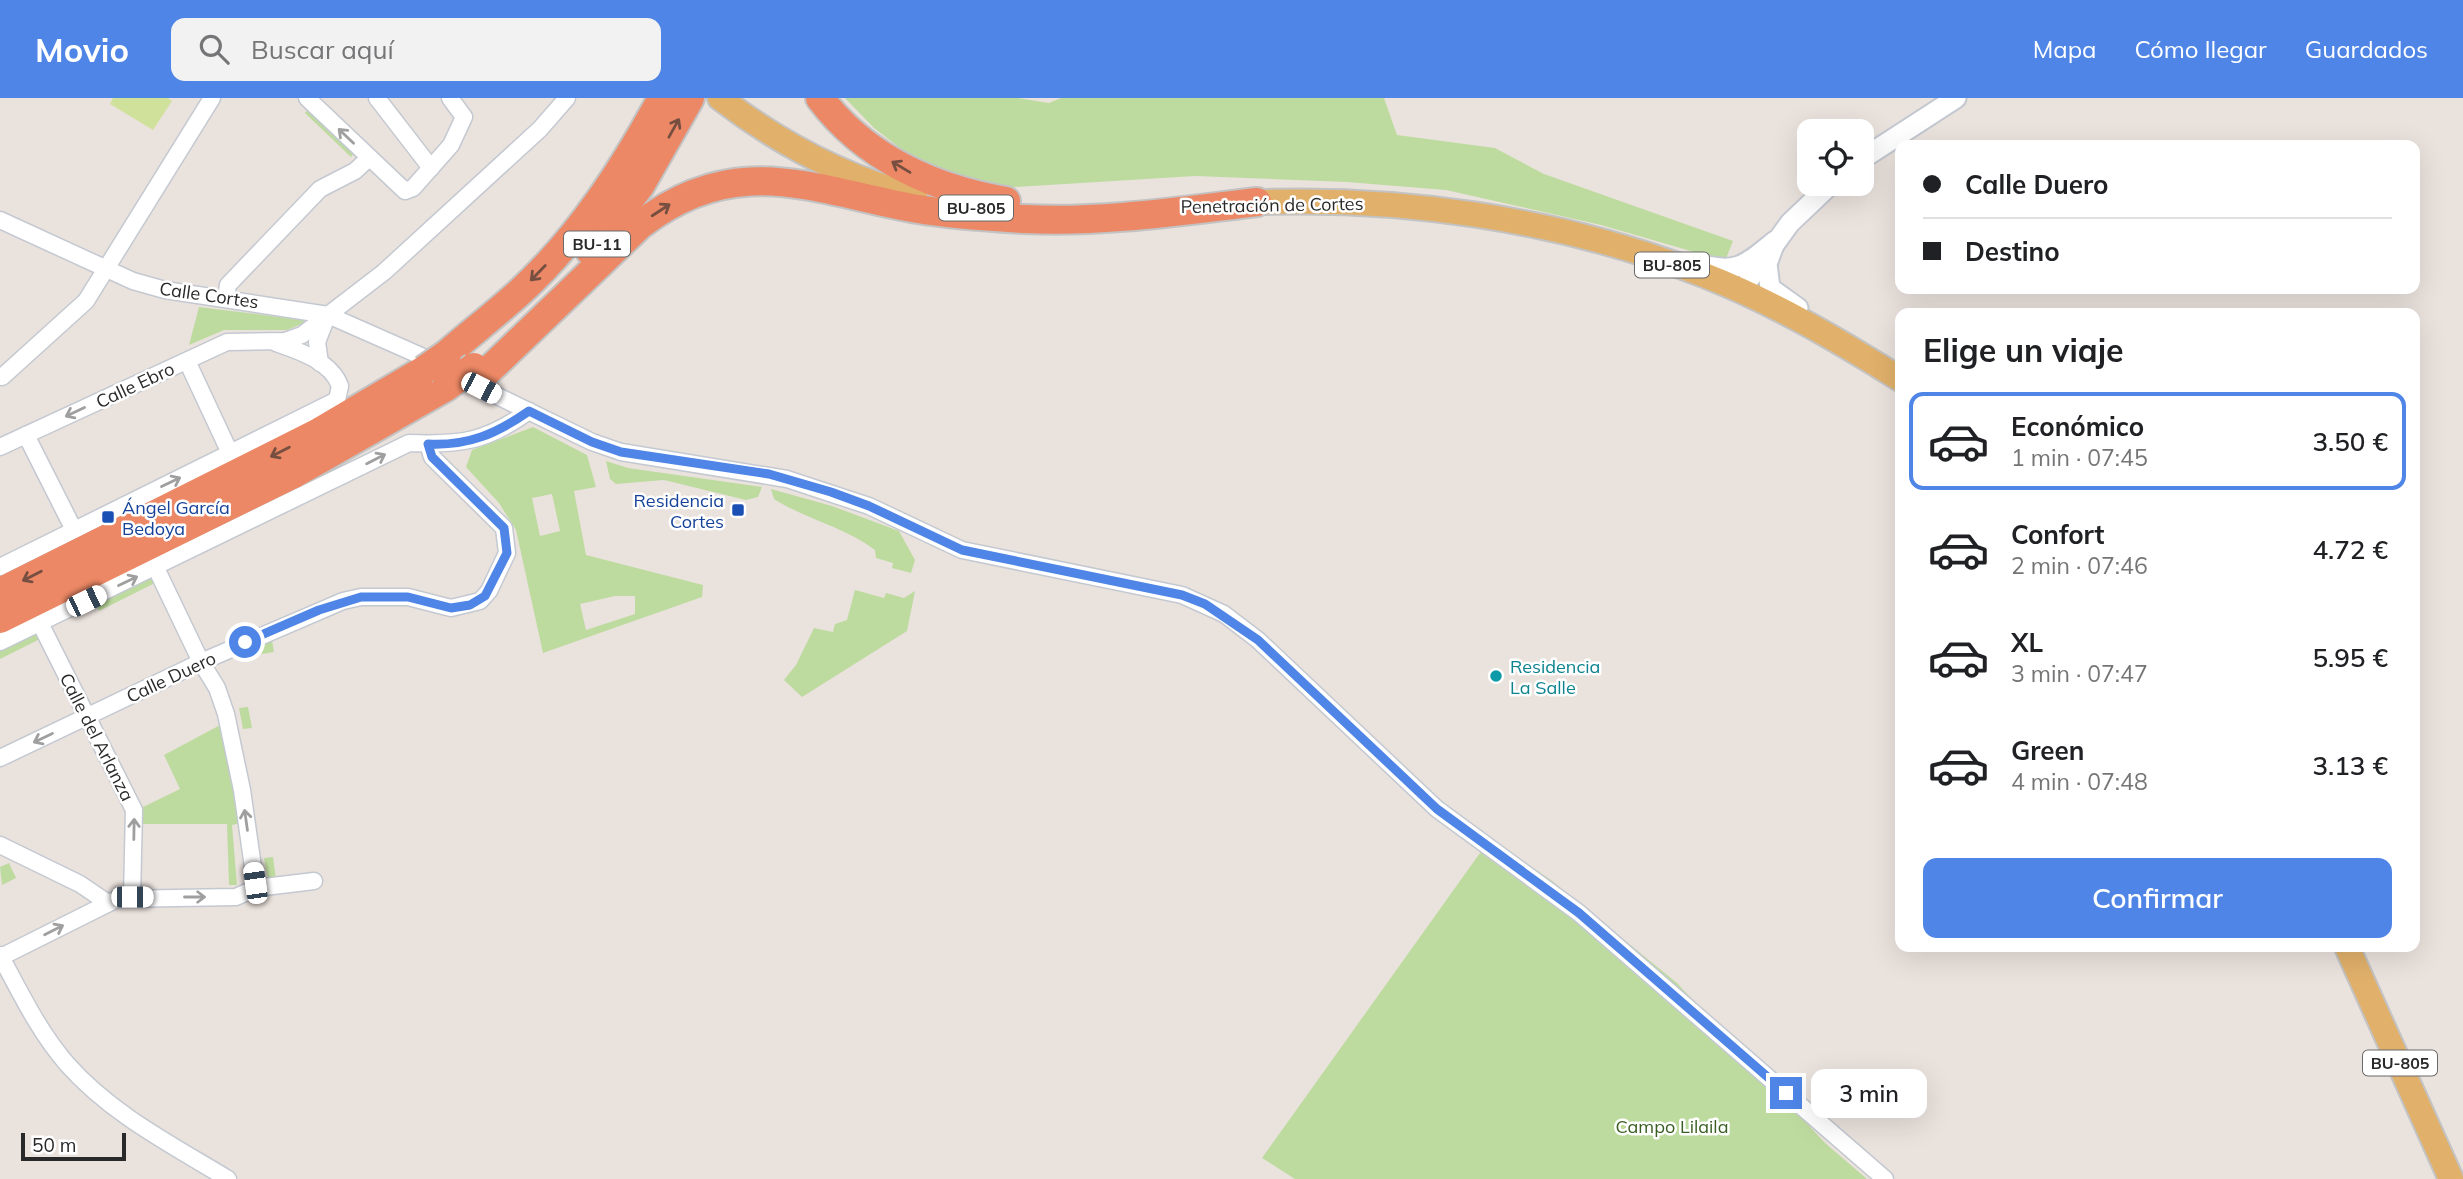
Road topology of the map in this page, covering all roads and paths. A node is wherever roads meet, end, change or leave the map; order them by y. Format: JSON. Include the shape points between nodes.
{"nodes":[{"id":1,"x":212,"y":98,"type":"edge"},
{"id":2,"x":307,"y":98,"type":"edge"},
{"id":3,"x":377,"y":98,"type":"edge"},
{"id":4,"x":450,"y":98,"type":"edge"},
{"id":5,"x":567,"y":98,"type":"edge"},
{"id":6,"x":662,"y":98,"type":"edge"},
{"id":7,"x":690,"y":98,"type":"edge"},
{"id":8,"x":720,"y":98,"type":"edge"},
{"id":9,"x":820,"y":98,"type":"edge"},
{"id":10,"x":1956,"y":98,"type":"edge"},
{"id":11,"x":1874,"y":151,"type":"edge"},
{"id":12,"x":369,"y":158,"type":"junction"},
{"id":13,"x":431,"y":168,"type":"junction"},
{"id":14,"x":1819,"y":196,"type":"edge"},
{"id":15,"x":1257,"y":202,"type":"junction"},
{"id":16,"x":0,"y":220,"type":"edge"},
{"id":17,"x":1776,"y":241,"type":"junction"},
{"id":18,"x":1603,"y":243,"type":"junction"},
{"id":19,"x":105,"y":271,"type":"junction"},
{"id":20,"x":1740,"y":292,"type":"junction"},
{"id":21,"x":226,"y":298,"type":"junction"},
{"id":22,"x":328,"y":314,"type":"junction"},
{"id":23,"x":275,"y":342,"type":"junction"},
{"id":24,"x":1855,"y":351,"type":"junction"},
{"id":25,"x":431,"y":360,"type":"junction"},
{"id":26,"x":187,"y":361,"type":"junction"},
{"id":27,"x":320,"y":363,"type":"junction"},
{"id":28,"x":1895,"y":376,"type":"edge"},
{"id":29,"x":2,"y":377,"type":"dead end"},
{"id":30,"x":469,"y":382,"type":"junction"},
{"id":31,"x":529,"y":411,"type":"junction"},
{"id":32,"x":26,"y":435,"type":"junction"},
{"id":33,"x":428,"y":444,"type":"junction"},
{"id":34,"x":0,"y":447,"type":"edge"},
{"id":35,"x":230,"y":453,"type":"junction"},
{"id":36,"x":74,"y":530,"type":"junction"},
{"id":37,"x":0,"y":567,"type":"edge"},
{"id":38,"x":156,"y":568,"type":"junction"},
{"id":39,"x":0,"y":592,"type":"edge"},
{"id":40,"x":0,"y":619,"type":"edge"},
{"id":41,"x":40,"y":624,"type":"junction"},
{"id":42,"x":0,"y":642,"type":"edge"},
{"id":43,"x":201,"y":662,"type":"junction"},
{"id":44,"x":86,"y":717,"type":"junction"},
{"id":45,"x":0,"y":758,"type":"edge"},
{"id":46,"x":0,"y":845,"type":"edge"},
{"id":47,"x":314,"y":881,"type":"dead end"},
{"id":48,"x":256,"y":888,"type":"junction"},
{"id":49,"x":132,"y":897,"type":"junction"},
{"id":50,"x":108,"y":902,"type":"junction"},
{"id":51,"x":2349,"y":952,"type":"edge"},
{"id":52,"x":1,"y":956,"type":"edge"},
{"id":53,"x":228,"y":1179,"type":"edge"},
{"id":54,"x":1885,"y":1179,"type":"edge"},
{"id":55,"x":2451,"y":1179,"type":"edge"}],
"edges":[{"from":1,"to":19,"type":"street"},
{"from":12,"to":2,"type":"street","one_way":true},
{"from":3,"to":13,"type":"street"},
{"from":4,"to":13,"type":"street","via":[[464,117],[451,145]]},
{"from":5,"to":22,"type":"street","name":"Calle Ebro","via":[[451,211]]},
{"from":6,"to":25,"type":"highway","number":"BU-11","one_way":true,"via":[[577,230],[520,292]]},
{"from":30,"to":7,"type":"highway","number":"BU-11","one_way":true,"via":[[571,275],[615,221]]},
{"from":8,"to":15,"type":"main road","name":"Penetración de Cortes","number":"BU-805","via":[[787,146],[826,165],[855,179],[932,201],[1017,213]]},
{"from":15,"to":9,"type":"highway","one_way":true,"via":[[1013,202],[970,195],[887,159],[853,133]]},
{"from":10,"to":11,"type":"street"},
{"from":12,"to":13,"type":"street","via":[[405,191]]},
{"from":12,"to":21,"type":"street","via":[[355,171],[320,189],[228,285]]},
{"from":14,"to":17,"type":"street"},
{"from":15,"to":18,"type":"main road","name":"Penetración de Cortes","number":"BU-805","via":[[1407,206],[1479,215]]},
{"from":30,"to":15,"type":"highway","one_way":true,"via":[[640,225],[660,210],[712,186],[777,181],[921,210],[1027,219],[1127,216]]},
{"from":16,"to":19,"type":"street","name":"Calle Cortes"},
{"from":17,"to":18,"type":"street","via":[[1744,266],[1721,270],[1650,248]]},
{"from":17,"to":20,"type":"street"},
{"from":17,"to":24,"type":"street","via":[[1767,264],[1770,288]]},
{"from":18,"to":20,"type":"main road","name":"Penetración de Cortes","number":"BU-805","via":[[1696,272]]},
{"from":19,"to":21,"type":"street","name":"Calle Cortes","via":[[165,290]]},
{"from":19,"to":29,"type":"street","via":[[86,301]]},
{"from":20,"to":24,"type":"main road","name":"Penetración de Cortes","number":"BU-805"},
{"from":21,"to":22,"type":"street","name":"Calle Cortes"},
{"from":22,"to":23,"type":"street","name":"Calle Ebro","via":[[302,335]]},
{"from":22,"to":25,"type":"street","name":"Calle Cortes"},
{"from":22,"to":27,"type":"street","via":[[317,342]]},
{"from":23,"to":26,"type":"street","name":"Calle Ebro","via":[[227,342]]},
{"from":23,"to":27,"type":"street","name":"Calle Ebro"},
{"from":24,"to":28,"type":"main road","name":"Penetración de Cortes","number":"BU-805"},
{"from":25,"to":39,"type":"highway","number":"BU-11","one_way":true,"via":[[317,433]]},
{"from":26,"to":32,"type":"street","name":"Calle Ebro","one_way":true},
{"from":26,"to":35,"type":"street"},
{"from":27,"to":35,"type":"street","via":[[337,380],[337,400]]},
{"from":30,"to":31,"type":"street"},
{"from":30,"to":40,"type":"highway","via":[[337,464],[187,527]]},
{"from":31,"to":33,"type":"street","via":[[488,436],[465,443]]},
{"from":31,"to":54,"type":"street","via":[[621,452],[769,474],[869,506],[962,550],[1182,595],[1224,614],[1258,640],[1437,809],[1579,913]]},
{"from":32,"to":34,"type":"street","name":"Calle Ebro"},
{"from":32,"to":36,"type":"street"},
{"from":38,"to":33,"type":"street","one_way":true,"via":[[410,443]]},
{"from":33,"to":43,"type":"street","name":"Calle Duero","via":[[432,457],[504,528],[507,553],[485,596],[451,608],[408,597],[342,601]]},
{"from":36,"to":35,"type":"street","one_way":true},
{"from":36,"to":37,"type":"street"},
{"from":41,"to":38,"type":"street","one_way":true},
{"from":38,"to":43,"type":"street"},
{"from":41,"to":42,"type":"street"},
{"from":41,"to":44,"type":"street","name":"Calle del Arlanza"},
{"from":43,"to":44,"type":"street","name":"Calle Duero"},
{"from":48,"to":43,"type":"street","one_way":true,"via":[[227,717]]},
{"from":44,"to":45,"type":"street","name":"Calle Duero","one_way":true},
{"from":49,"to":44,"type":"street","name":"Calle del Arlanza","one_way":true,"via":[[134,810]]},
{"from":46,"to":50,"type":"street"},
{"from":47,"to":48,"type":"street"},
{"from":49,"to":48,"type":"street","one_way":true,"via":[[236,897]]},
{"from":49,"to":50,"type":"street"},
{"from":52,"to":50,"type":"street","one_way":true},
{"from":51,"to":55,"type":"main road","number":"BU-805"},
{"from":52,"to":53,"type":"street","via":[[65,1063],[86,1084],[173,1147]]}]}
